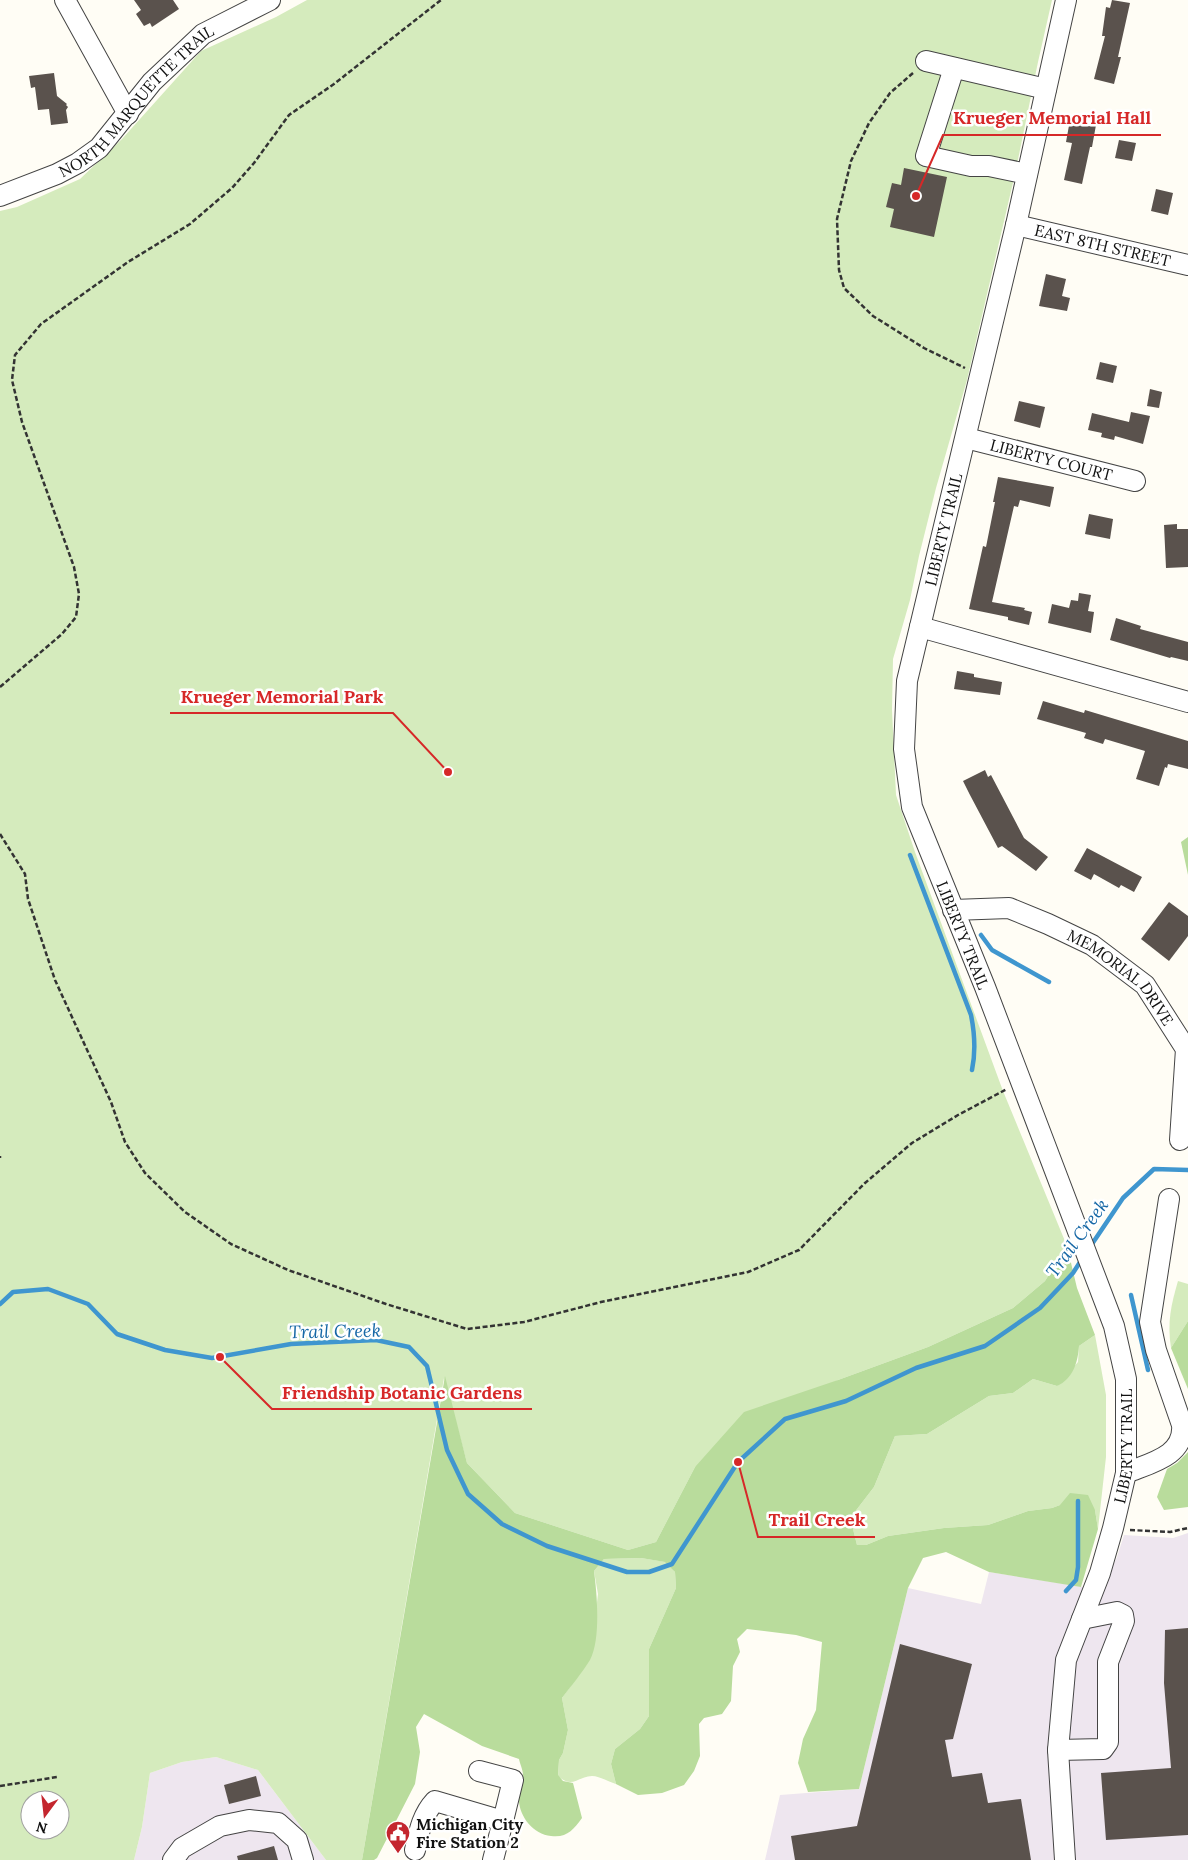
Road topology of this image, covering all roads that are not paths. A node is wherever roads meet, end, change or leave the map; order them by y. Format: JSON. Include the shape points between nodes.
{"nodes":[{"id":1,"x":65,"y":0,"type":"edge"},
{"id":2,"x":270,"y":0,"type":"edge"},
{"id":3,"x":1066,"y":0,"type":"edge"},
{"id":4,"x":926,"y":61,"type":"road end"},
{"id":5,"x":954,"y":68,"type":"junction"},
{"id":6,"x":1046,"y":89,"type":"junction"},
{"id":7,"x":128,"y":114,"type":"junction"},
{"id":8,"x":1027,"y":174,"type":"junction"},
{"id":9,"x":0,"y":196,"type":"edge"},
{"id":10,"x":1016,"y":225,"type":"junction"},
{"id":11,"x":1188,"y":265,"type":"edge"},
{"id":12,"x":966,"y":438,"type":"junction"},
{"id":13,"x":1135,"y":480,"type":"dead end"},
{"id":14,"x":920,"y":627,"type":"junction"},
{"id":15,"x":1188,"y":702,"type":"edge"},
{"id":16,"x":952,"y":910,"type":"junction"},
{"id":17,"x":1183,"y":1131,"type":"edge"},
{"id":18,"x":1169,"y":1199,"type":"dead end"},
{"id":19,"x":1126,"y":1473,"type":"junction"},
{"id":20,"x":1082,"y":1619,"type":"junction"},
{"id":21,"x":1058,"y":1750,"type":"junction"},
{"id":22,"x":478,"y":1771,"type":"dead end"},
{"id":23,"x":503,"y":1821,"type":"junction"},
{"id":24,"x":415,"y":1850,"type":"dead end"},
{"id":25,"x":173,"y":1860,"type":"edge"},
{"id":26,"x":303,"y":1860,"type":"edge"},
{"id":27,"x":493,"y":1860,"type":"edge"},
{"id":28,"x":1065,"y":1860,"type":"edge"}],
"edges":[{"from":1,"to":7,"type":"street"},
{"from":2,"to":7,"type":"street","name":"NORTH MARQUETTE TRAIL","via":[[203,34],[152,82]]},
{"from":3,"to":6,"type":"street","name":"LIBERTY TRAIL"},
{"from":4,"to":5,"type":"street"},
{"from":5,"to":6,"type":"street"},
{"from":5,"to":8,"type":"street","via":[[926,156]]},
{"from":6,"to":8,"type":"street","name":"LIBERTY TRAIL"},
{"from":7,"to":9,"type":"street","name":"NORTH MARQUETTE TRAIL","via":[[99,148],[78,163]]},
{"from":8,"to":10,"type":"street","name":"LIBERTY TRAIL"},
{"from":10,"to":11,"type":"street","name":"EAST 8TH STREET"},
{"from":10,"to":12,"type":"street","name":"LIBERTY TRAIL"},
{"from":12,"to":13,"type":"street","name":"LIBERTY COURT"},
{"from":12,"to":14,"type":"street","name":"LIBERTY TRAIL"},
{"from":14,"to":15,"type":"street"},
{"from":14,"to":16,"type":"street","name":"LIBERTY TRAIL","via":[[907,681],[904,749],[912,807]]},
{"from":16,"to":17,"type":"street","name":"MEMORIAL DRIVE","via":[[1009,908],[1092,945],[1146,985],[1186,1049]]},
{"from":16,"to":19,"type":"street","name":"LIBERTY TRAIL","via":[[1114,1326],[1126,1379]]},
{"from":18,"to":19,"type":"street","via":[[1150,1322],[1183,1433],[1169,1455]]},
{"from":19,"to":20,"type":"street","name":"LIBERTY TRAIL","via":[[1100,1573]]},
{"from":20,"to":21,"type":"street","name":"LIBERTY TRAIL","via":[[1066,1660]]},
{"from":20,"to":21,"type":"street","via":[[1117,1612],[1123,1615],[1124,1621],[1108,1662],[1108,1742],[1103,1749]]},
{"from":21,"to":28,"type":"street","name":"LIBERTY TRAIL"},
{"from":22,"to":23,"type":"street","via":[[513,1780]]},
{"from":23,"to":24,"type":"street","via":[[435,1801],[422,1822]]},
{"from":23,"to":27,"type":"street"},
{"from":25,"to":26,"type":"street","via":[[182,1848],[220,1826],[249,1820],[278,1824],[297,1840]]}]}
